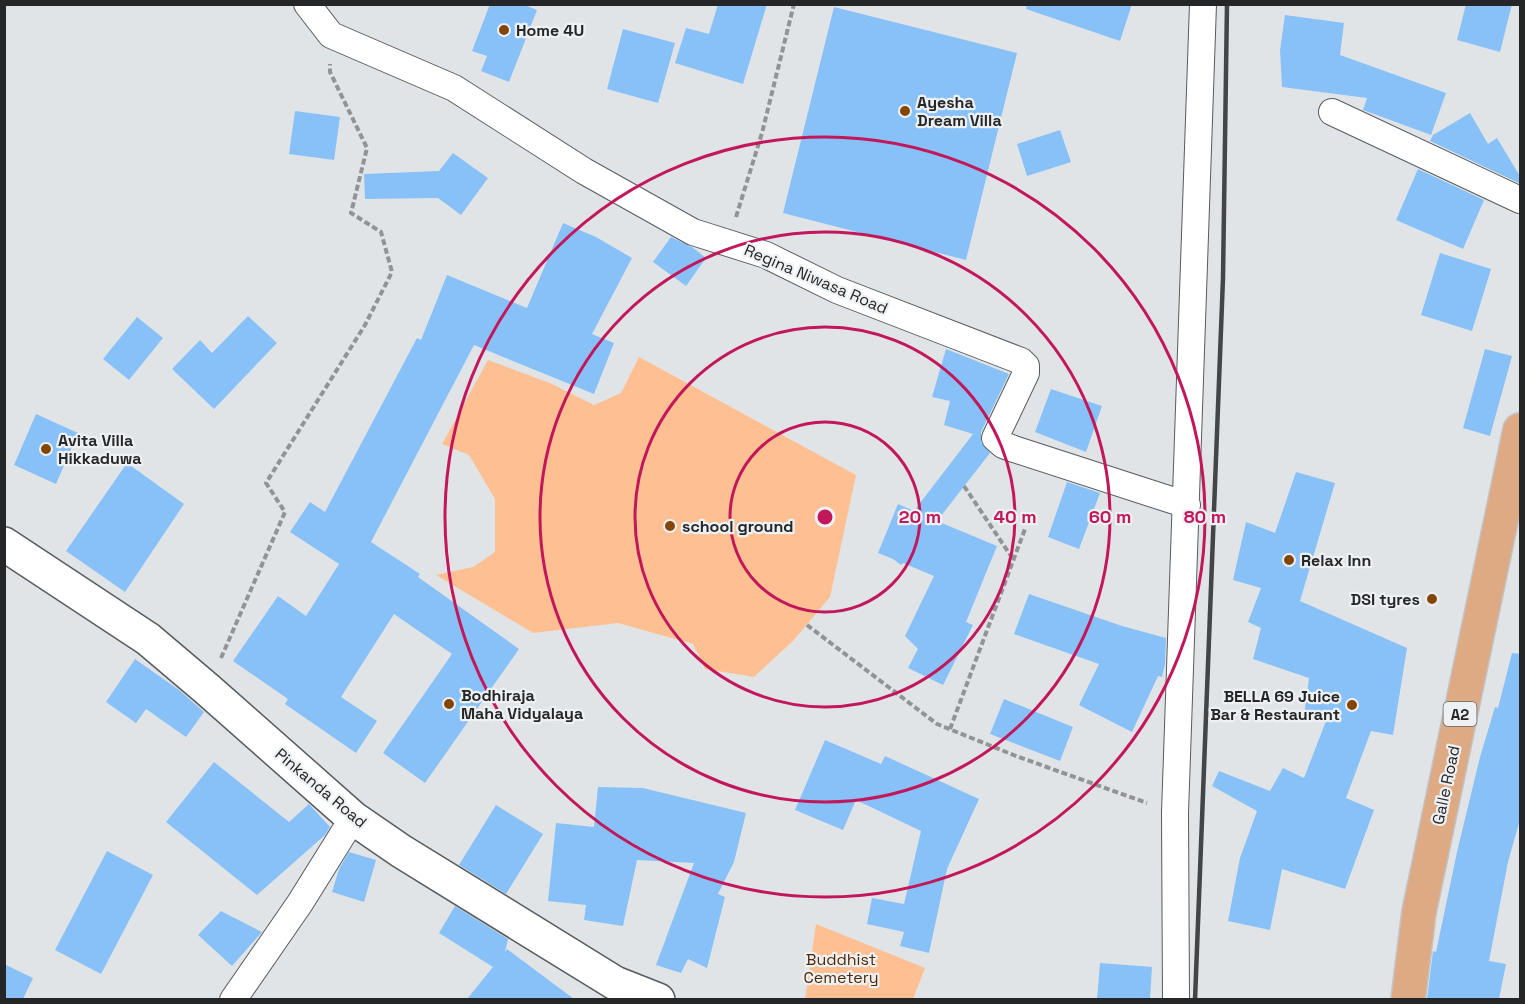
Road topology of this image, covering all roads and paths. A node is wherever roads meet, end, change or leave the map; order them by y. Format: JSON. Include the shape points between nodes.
{"nodes":[{"id":1,"x":307,"y":4,"type":"edge"},
{"id":2,"x":794,"y":4,"type":"edge"},
{"id":3,"x":1203,"y":4,"type":"edge"},
{"id":4,"x":331,"y":35,"type":"junction"},
{"id":5,"x":1332,"y":112,"type":"dead end"},
{"id":6,"x":1521,"y":200,"type":"edge"},
{"id":7,"x":693,"y":232,"type":"junction"},
{"id":8,"x":1521,"y":430,"type":"edge"},
{"id":9,"x":964,"y":486,"type":"dead end"},
{"id":10,"x":1187,"y":506,"type":"junction"},
{"id":11,"x":1025,"y":529,"type":"dead end"},
{"id":12,"x":4,"y":544,"type":"edge"},
{"id":13,"x":1013,"y":560,"type":"junction"},
{"id":14,"x":807,"y":625,"type":"dead end"},
{"id":15,"x":207,"y":689,"type":"junction"},
{"id":16,"x":950,"y":729,"type":"junction"},
{"id":17,"x":1176,"y":813,"type":"junction"},
{"id":18,"x":353,"y":818,"type":"junction"},
{"id":19,"x":232,"y":999,"type":"edge"},
{"id":20,"x":658,"y":999,"type":"edge"},
{"id":21,"x":1176,"y":999,"type":"edge"},
{"id":22,"x":1408,"y":999,"type":"edge"}],
"edges":[{"from":1,"to":4,"type":"street","name":"Regina Niwasa Road"},
{"from":2,"to":7,"type":"path","via":[[737,217]]},
{"from":3,"to":10,"type":"street"},
{"from":4,"to":7,"type":"street","name":"Regina Niwasa Road","via":[[454,88],[584,171]]},
{"from":4,"to":15,"type":"path","via":[[330,72],[367,148],[351,213],[381,232],[392,272],[365,325],[266,483],[285,512]]},
{"from":5,"to":6,"type":"street"},
{"from":7,"to":10,"type":"street","name":"Regina Niwasa Road","via":[[766,255],[837,290],[1021,361],[1026,373],[995,438],[1003,445]]},
{"from":8,"to":22,"type":"highway","name":"Galle Road","number":"A2","via":[[1419,912]]},
{"from":9,"to":13,"type":"path"},
{"from":10,"to":17,"type":"street"},
{"from":11,"to":13,"type":"path"},
{"from":12,"to":15,"type":"street","name":"Pinkanda Road","via":[[148,639]]},
{"from":13,"to":16,"type":"path"},
{"from":14,"to":16,"type":"path","via":[[937,724]]},
{"from":15,"to":18,"type":"street","name":"Pinkanda Road"},
{"from":16,"to":17,"type":"path"},
{"from":17,"to":21,"type":"street"},
{"from":18,"to":19,"type":"street","via":[[300,903]]},
{"from":18,"to":20,"type":"street","name":"Pinkanda Road","via":[[615,983]]}]}
